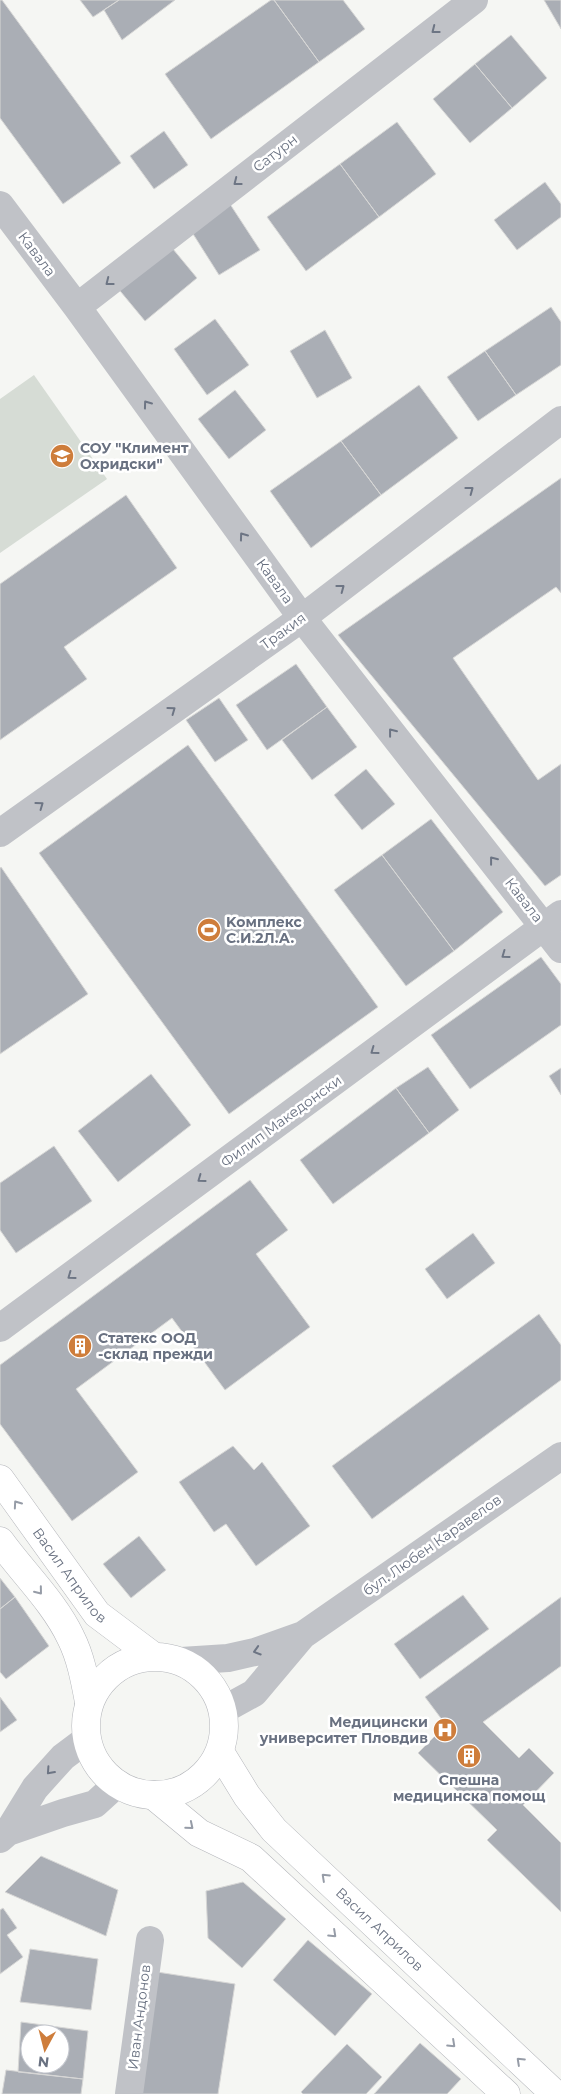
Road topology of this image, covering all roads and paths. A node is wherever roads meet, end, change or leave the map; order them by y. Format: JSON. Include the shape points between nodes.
{"nodes":[{"id":1,"x":474,"y":0,"type":"edge"},
{"id":2,"x":0,"y":205,"type":"edge"},
{"id":3,"x":77,"y":307,"type":"junction"},
{"id":4,"x":561,"y":420,"type":"edge"},
{"id":5,"x":302,"y":618,"type":"junction"},
{"id":6,"x":0,"y":833,"type":"edge"},
{"id":7,"x":553,"y":920,"type":"edge"},
{"id":8,"x":561,"y":949,"type":"edge"},
{"id":9,"x":0,"y":1328,"type":"edge"},
{"id":10,"x":561,"y":1456,"type":"edge"},
{"id":11,"x":0,"y":1479,"type":"edge"},
{"id":12,"x":0,"y":1541,"type":"edge"},
{"id":13,"x":302,"y":1635,"type":"junction"},
{"id":14,"x":153,"y":1656,"type":"junction"},
{"id":15,"x":181,"y":1661,"type":"junction"},
{"id":16,"x":89,"y":1702,"type":"junction"},
{"id":17,"x":223,"y":1710,"type":"junction"},
{"id":18,"x":86,"y":1738,"type":"junction"},
{"id":19,"x":220,"y":1752,"type":"junction"},
{"id":20,"x":117,"y":1784,"type":"junction"},
{"id":21,"x":153,"y":1795,"type":"junction"},
{"id":22,"x":4,"y":1836,"type":"edge"},
{"id":23,"x":150,"y":1940,"type":"dead end"},
{"id":24,"x":129,"y":2094,"type":"edge"},
{"id":25,"x":506,"y":2094,"type":"edge"},
{"id":26,"x":555,"y":2094,"type":"edge"}],
"edges":[{"from":1,"to":3,"type":"street","name":"Сатурн","one_way":true},
{"from":2,"to":3,"type":"street","name":"Кавала"},
{"from":5,"to":3,"type":"street","name":"Кавала","one_way":true},
{"from":5,"to":4,"type":"street","name":"Тракия","one_way":true},
{"from":6,"to":5,"type":"street","name":"Тракия","one_way":true},
{"from":7,"to":5,"type":"street","name":"Кавала","one_way":true},
{"from":7,"to":8,"type":"street","name":"Кавала"},
{"from":7,"to":9,"type":"street","name":"Филип Македонски","one_way":true},
{"from":10,"to":13,"type":"street","name":"бул. Любен Каравелов"},
{"from":14,"to":11,"type":"main road","name":"Васил Априлов","one_way":true,"via":[[97,1614]]},
{"from":12,"to":16,"type":"main road","one_way":true,"via":[[52,1607],[71,1639]]},
{"from":13,"to":15,"type":"street","name":"бул. Любен Каравелов","one_way":true,"via":[[237,1656]]},
{"from":13,"to":17,"type":"street","name":"бул. Любен Каравелов","via":[[254,1693]]},
{"from":14,"to":15,"type":"main road"},
{"from":14,"to":16,"type":"main road","via":[[126,1662],[104,1678]]},
{"from":15,"to":17,"type":"main road","via":[[200,1673],[214,1690]]},
{"from":16,"to":18,"type":"main road"},
{"from":17,"to":19,"type":"main road"},
{"from":18,"to":20,"type":"main road","via":[[97,1764]]},
{"from":18,"to":22,"type":"street","one_way":true,"via":[[63,1757],[35,1788]]},
{"from":19,"to":21,"type":"main road","via":[[200,1779],[186,1788]]},
{"from":26,"to":19,"type":"main road","name":"Васил Априлов","one_way":true,"via":[[274,1830],[247,1796]]},
{"from":20,"to":21,"type":"main road","via":[[134,1792]]},
{"from":20,"to":22,"type":"street","via":[[95,1804]]},
{"from":21,"to":25,"type":"main road","one_way":true,"via":[[199,1833],[251,1858]]},
{"from":23,"to":24,"type":"street","name":"Иван Андонов"}]}
